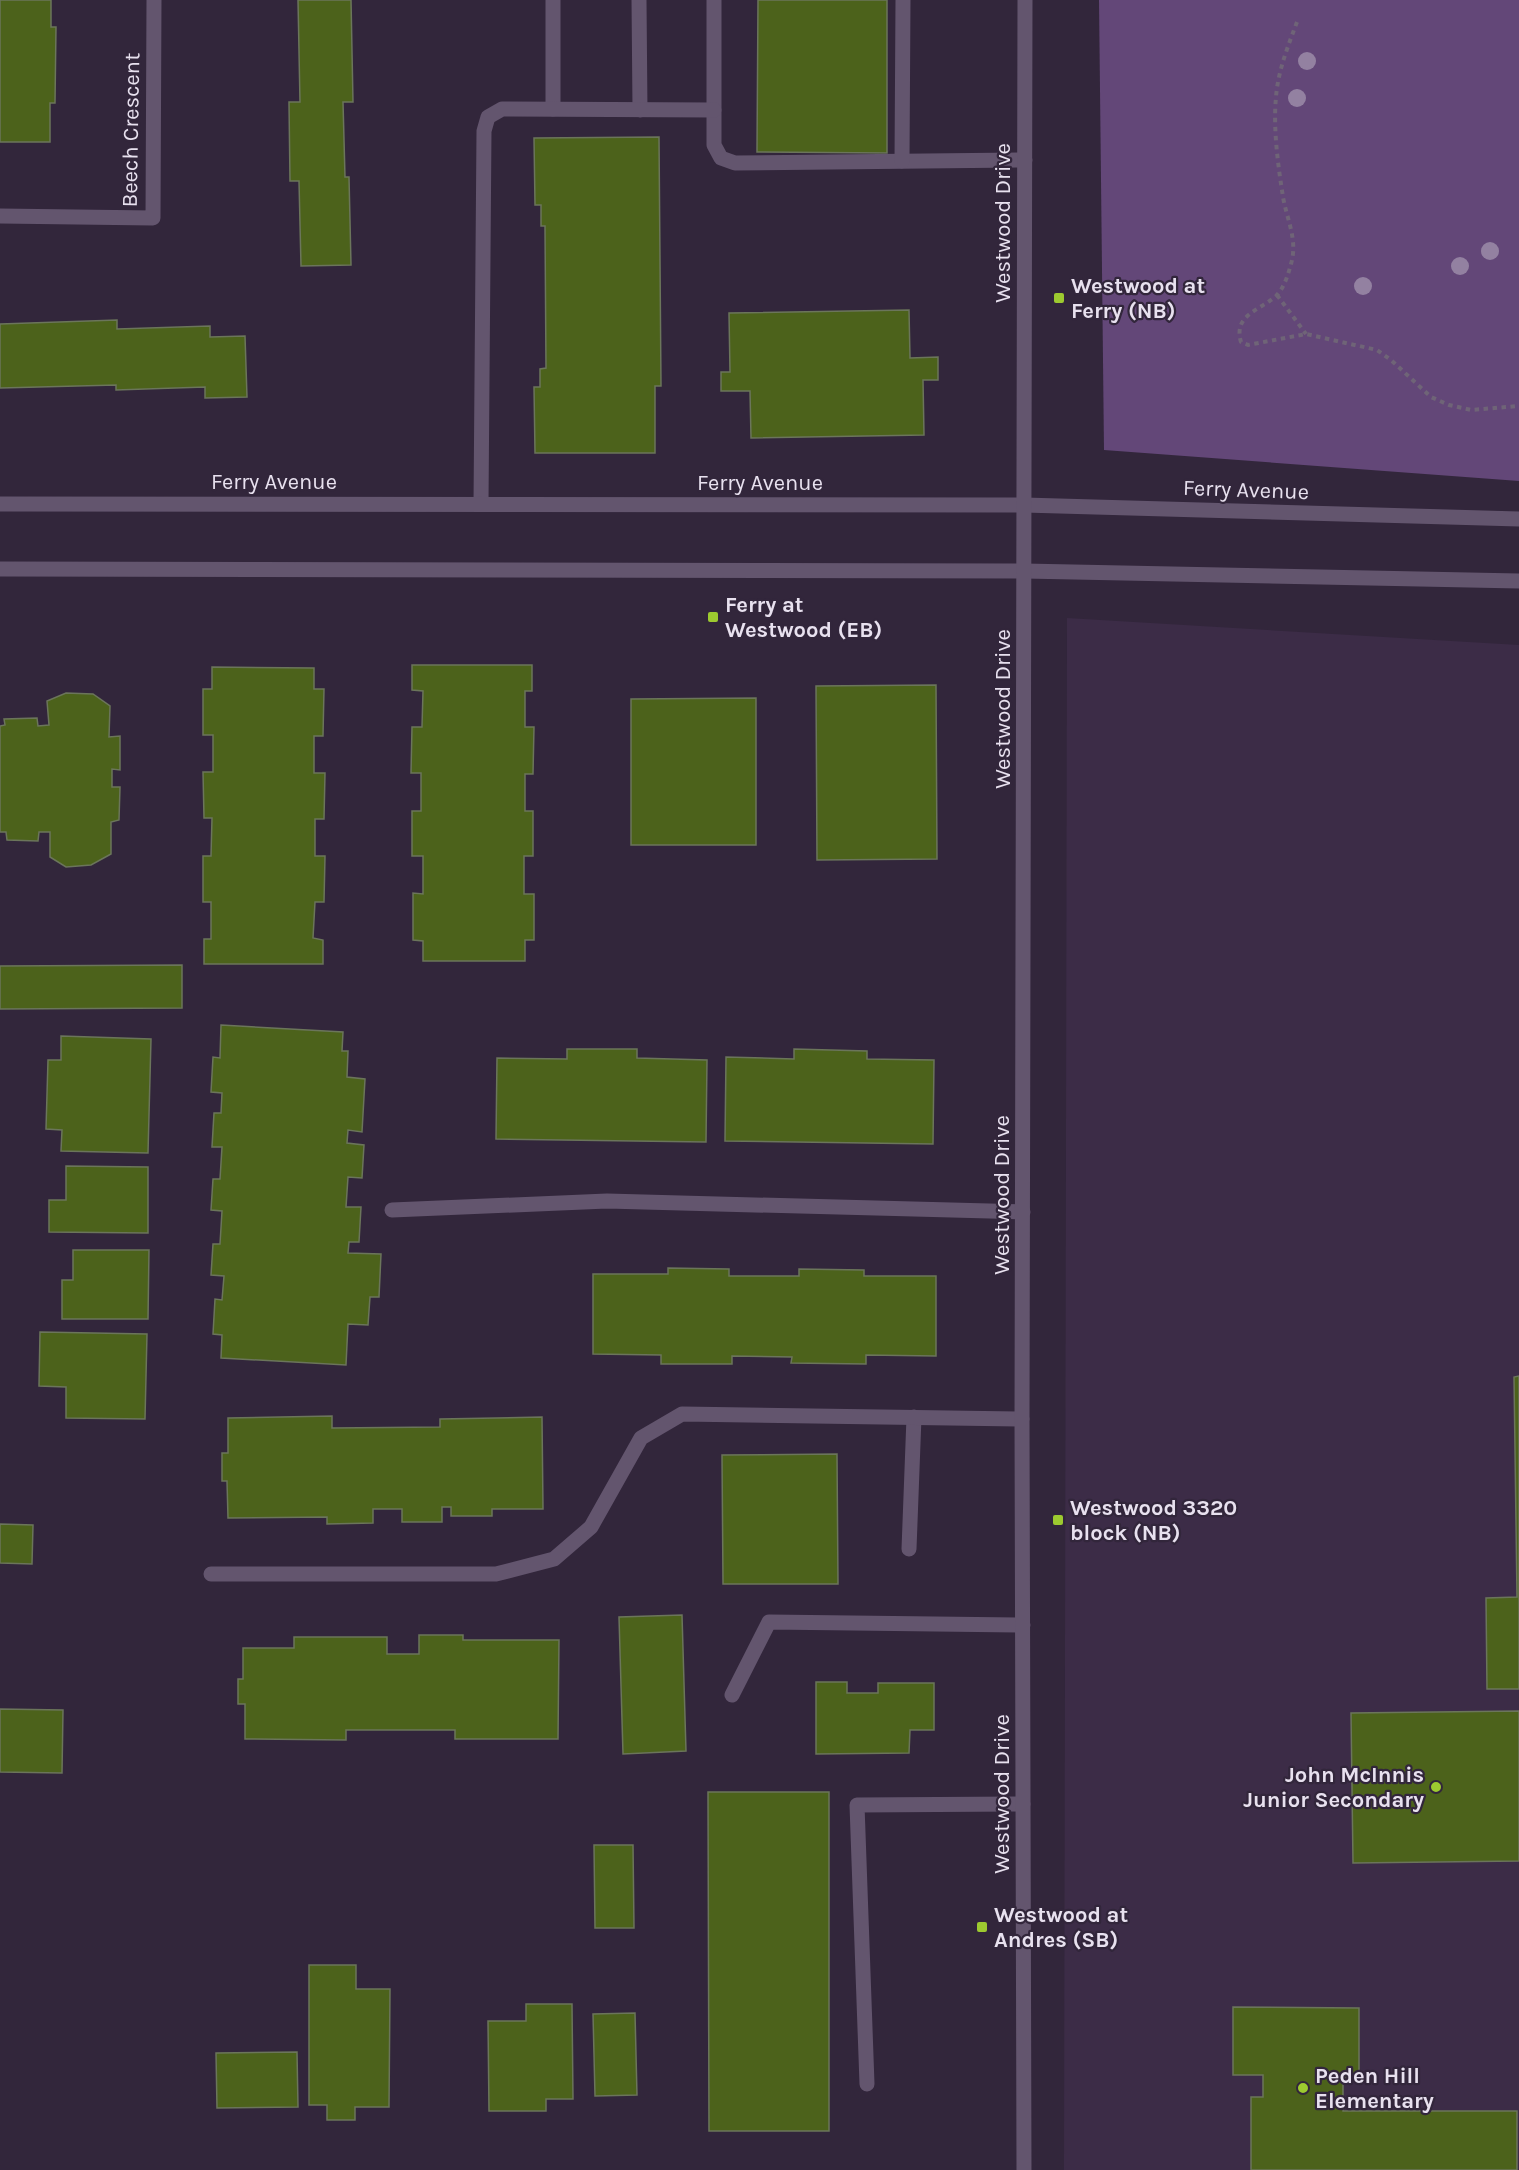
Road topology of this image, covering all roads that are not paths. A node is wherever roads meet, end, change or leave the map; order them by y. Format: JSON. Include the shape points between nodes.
{"nodes":[{"id":1,"x":154,"y":0,"type":"edge"},
{"id":2,"x":553,"y":0,"type":"edge"},
{"id":3,"x":639,"y":0,"type":"edge"},
{"id":4,"x":714,"y":0,"type":"edge"},
{"id":5,"x":903,"y":0,"type":"edge"},
{"id":6,"x":1025,"y":0,"type":"edge"},
{"id":7,"x":553,"y":109,"type":"junction"},
{"id":8,"x":640,"y":110,"type":"junction"},
{"id":9,"x":714,"y":110,"type":"junction"},
{"id":10,"x":1025,"y":160,"type":"junction"},
{"id":11,"x":902,"y":161,"type":"junction"},
{"id":12,"x":0,"y":216,"type":"edge"},
{"id":13,"x":0,"y":504,"type":"edge"},
{"id":14,"x":481,"y":504,"type":"junction"},
{"id":15,"x":1024,"y":505,"type":"junction"},
{"id":16,"x":1519,"y":519,"type":"edge"},
{"id":17,"x":0,"y":569,"type":"edge"},
{"id":18,"x":1024,"y":571,"type":"junction"},
{"id":19,"x":1519,"y":581,"type":"edge"},
{"id":20,"x":392,"y":1210,"type":"dead end"},
{"id":21,"x":1023,"y":1212,"type":"junction"},
{"id":22,"x":914,"y":1417,"type":"junction"},
{"id":23,"x":1022,"y":1419,"type":"junction"},
{"id":24,"x":909,"y":1549,"type":"dead end"},
{"id":25,"x":211,"y":1574,"type":"dead end"},
{"id":26,"x":1023,"y":1625,"type":"junction"},
{"id":27,"x":732,"y":1695,"type":"dead end"},
{"id":28,"x":1023,"y":1804,"type":"junction"},
{"id":29,"x":867,"y":2084,"type":"dead end"},
{"id":30,"x":1024,"y":2170,"type":"edge"}],
"edges":[{"from":1,"to":12,"type":"street","name":"Beech Crescent","via":[[153,218]]},
{"from":2,"to":7,"type":"street"},
{"from":3,"to":8,"type":"street"},
{"from":4,"to":9,"type":"street"},
{"from":5,"to":11,"type":"street"},
{"from":6,"to":10,"type":"street","name":"Westwood Drive"},
{"from":7,"to":8,"type":"street"},
{"from":7,"to":14,"type":"street","via":[[502,109],[488,117],[484,131]]},
{"from":8,"to":9,"type":"street"},
{"from":9,"to":11,"type":"street","via":[[714,145],[721,158],[735,163]]},
{"from":10,"to":11,"type":"street"},
{"from":10,"to":15,"type":"street","name":"Westwood Drive"},
{"from":13,"to":14,"type":"street","name":"Ferry Avenue"},
{"from":14,"to":15,"type":"street","name":"Ferry Avenue"},
{"from":15,"to":16,"type":"street","name":"Ferry Avenue"},
{"from":15,"to":18,"type":"street","name":"Westwood Drive"},
{"from":17,"to":18,"type":"street"},
{"from":18,"to":19,"type":"street"},
{"from":18,"to":21,"type":"street","name":"Westwood Drive"},
{"from":20,"to":21,"type":"street","via":[[607,1201]]},
{"from":21,"to":23,"type":"street","name":"Westwood Drive"},
{"from":22,"to":23,"type":"street"},
{"from":22,"to":24,"type":"street"},
{"from":22,"to":25,"type":"street","via":[[682,1414],[641,1438],[591,1527],[554,1559],[496,1574]]},
{"from":23,"to":26,"type":"street","name":"Westwood Drive"},
{"from":26,"to":27,"type":"street","via":[[769,1622]]},
{"from":26,"to":28,"type":"street","name":"Westwood Drive"},
{"from":28,"to":29,"type":"street","via":[[857,1805]]},
{"from":28,"to":30,"type":"street","name":"Westwood Drive"}]}
